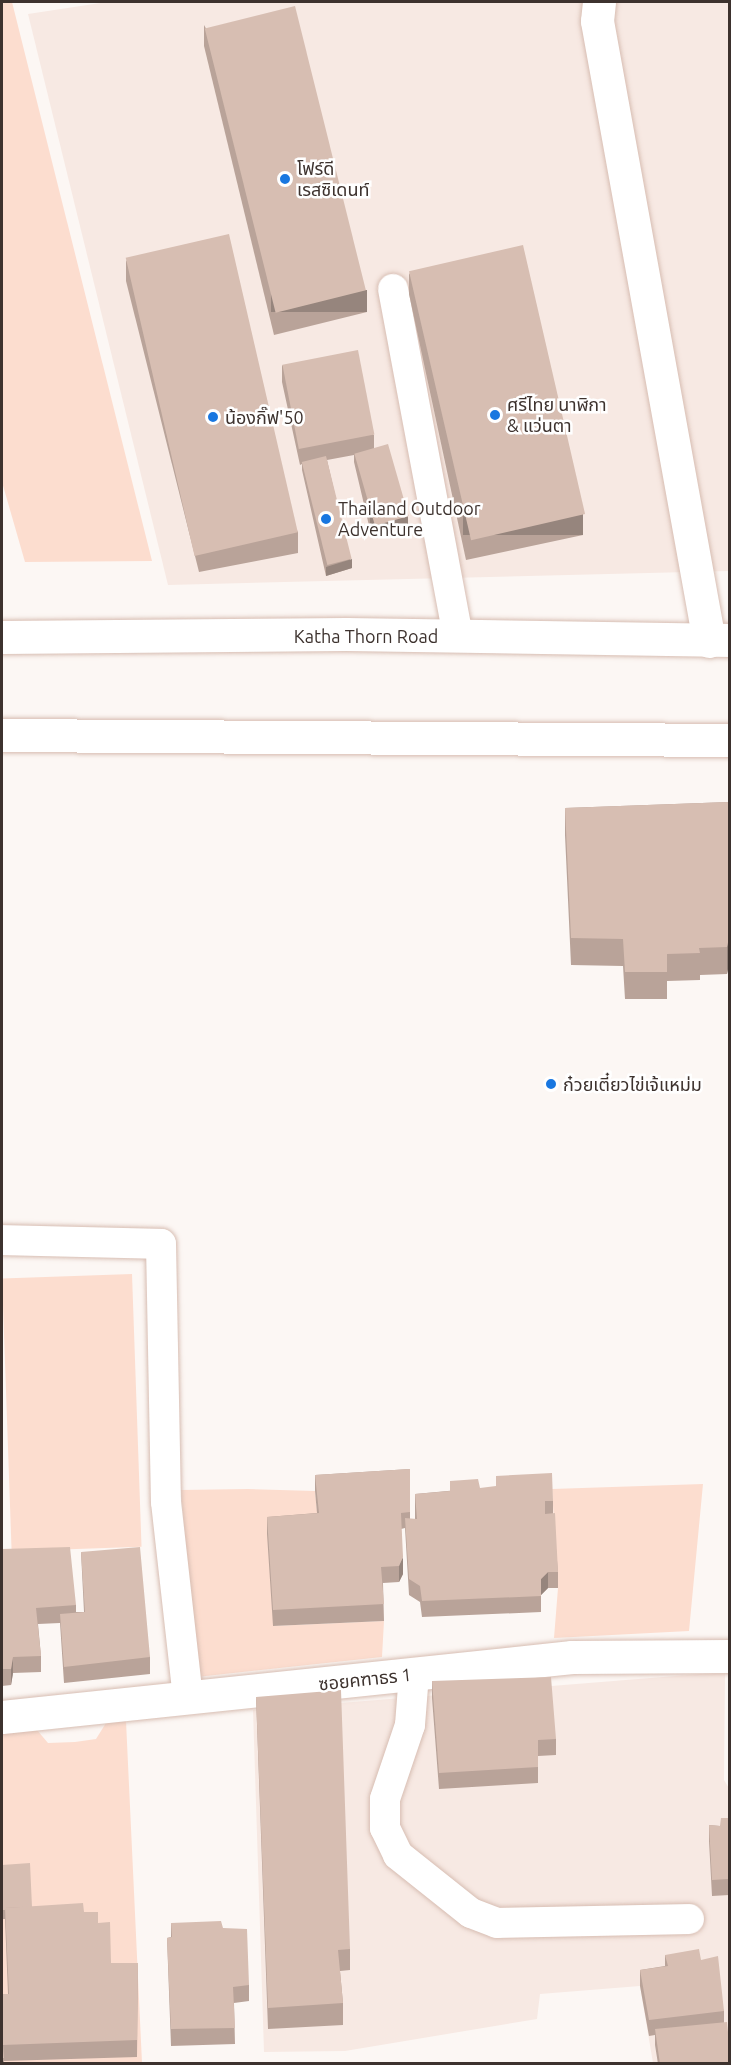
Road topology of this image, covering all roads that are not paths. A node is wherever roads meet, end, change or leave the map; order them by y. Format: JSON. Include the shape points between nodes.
{"nodes":[{"id":1,"x":599,"y":2,"type":"edge"},
{"id":2,"x":393,"y":289,"type":"dead end"},
{"id":3,"x":458,"y":636,"type":"junction"},
{"id":4,"x":2,"y":637,"type":"edge"},
{"id":5,"x":719,"y":641,"type":"edge"},
{"id":6,"x":2,"y":735,"type":"edge"},
{"id":7,"x":729,"y":740,"type":"edge"},
{"id":8,"x":2,"y":1240,"type":"edge"},
{"id":9,"x":729,"y":1656,"type":"edge"},
{"id":10,"x":414,"y":1674,"type":"junction"},
{"id":11,"x":188,"y":1697,"type":"junction"},
{"id":12,"x":2,"y":1717,"type":"edge"},
{"id":13,"x":689,"y":1919,"type":"dead end"}],
"edges":[{"from":1,"to":5,"type":"street","via":[[597,21]]},
{"from":2,"to":3,"type":"lane"},
{"from":3,"to":4,"type":"street","name":"Katha Thorn Road"},
{"from":3,"to":5,"type":"street","name":"Katha Thorn Road"},
{"from":6,"to":7,"type":"street"},
{"from":8,"to":11,"type":"lane","via":[[161,1244],[166,1502]]},
{"from":9,"to":10,"type":"street","name":"ซอยคฑาธร 1","via":[[572,1657]]},
{"from":10,"to":11,"type":"street","name":"ซอยคฑาธร 1"},
{"from":10,"to":13,"type":"lane","via":[[410,1725],[385,1799],[385,1828],[398,1855],[471,1913],[497,1923]]},
{"from":11,"to":12,"type":"street","name":"ซอยคฑาธร 1"}]}
